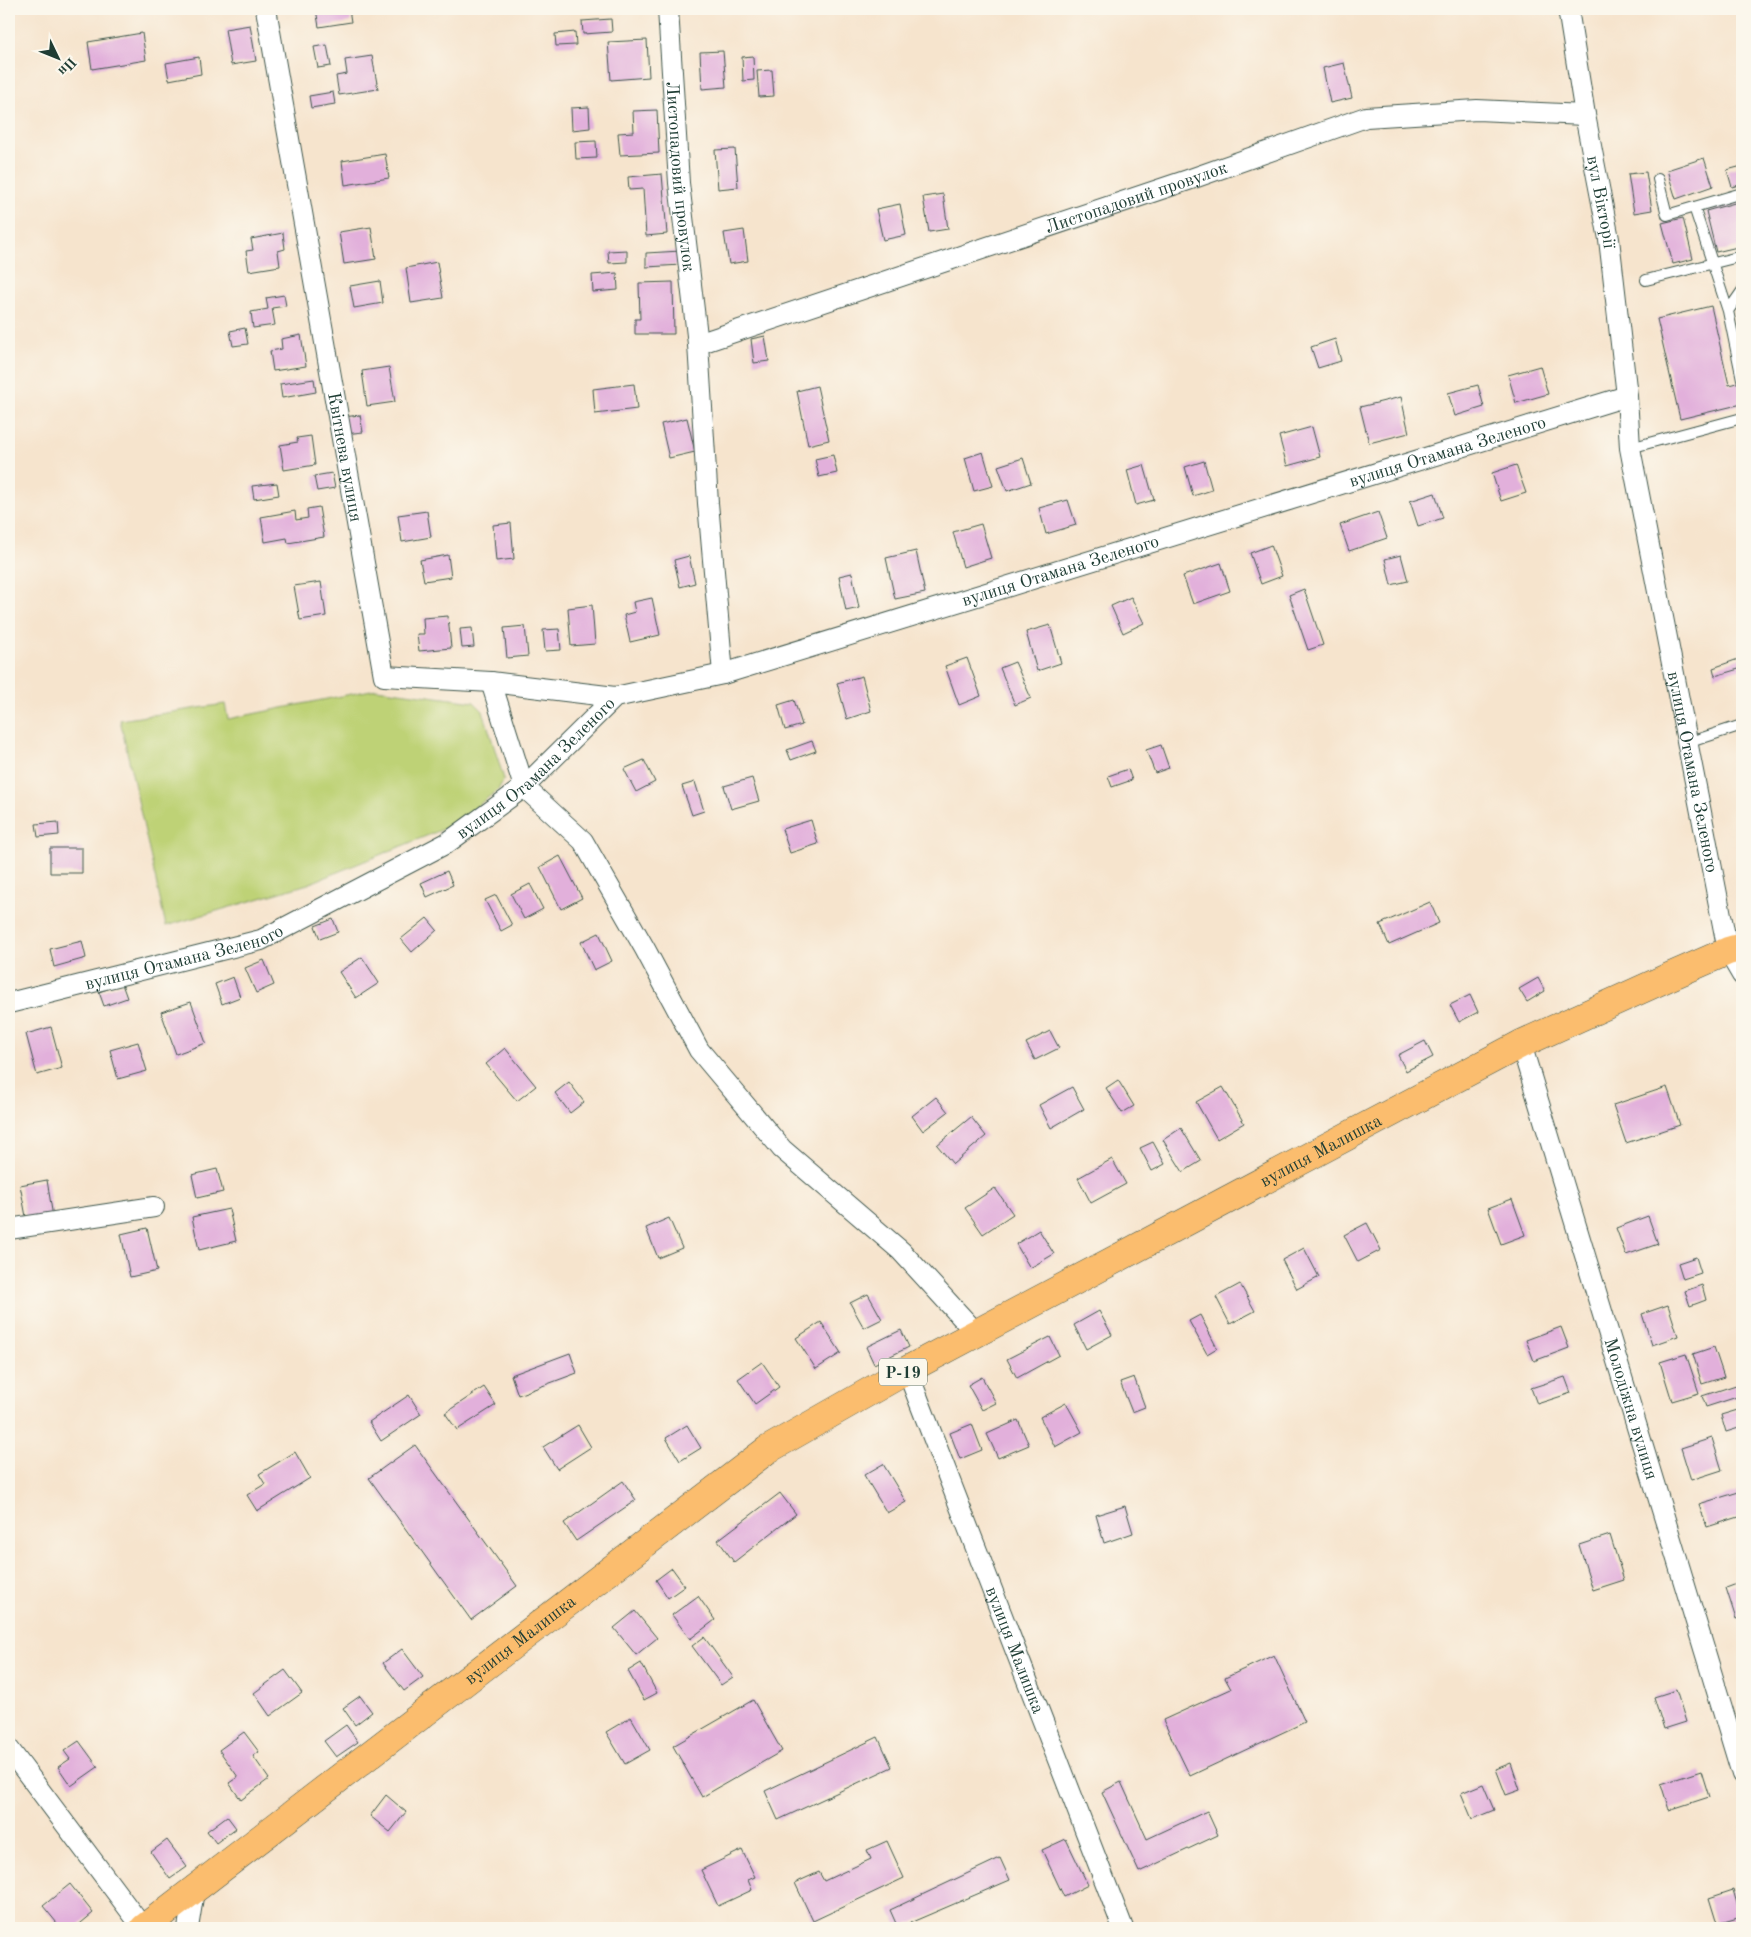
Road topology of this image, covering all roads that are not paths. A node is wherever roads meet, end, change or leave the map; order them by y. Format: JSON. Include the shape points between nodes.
{"nodes":[{"id":1,"x":266,"y":9,"type":"edge"},
{"id":2,"x":668,"y":9,"type":"edge"},
{"id":3,"x":1568,"y":9,"type":"edge"},
{"id":4,"x":1585,"y":115,"type":"junction"},
{"id":5,"x":1658,"y":180,"type":"dead end"},
{"id":6,"x":1742,"y":193,"type":"edge"},
{"id":7,"x":1694,"y":207,"type":"junction"},
{"id":8,"x":1742,"y":256,"type":"edge"},
{"id":9,"x":1712,"y":264,"type":"junction"},
{"id":10,"x":1646,"y":280,"type":"dead end"},
{"id":11,"x":1742,"y":292,"type":"edge"},
{"id":12,"x":1728,"y":311,"type":"junction"},
{"id":13,"x":698,"y":344,"type":"junction"},
{"id":14,"x":1742,"y":379,"type":"edge"},
{"id":15,"x":1627,"y":396,"type":"junction"},
{"id":16,"x":1742,"y":418,"type":"edge"},
{"id":17,"x":1630,"y":448,"type":"junction"},
{"id":18,"x":723,"y":674,"type":"junction"},
{"id":19,"x":491,"y":682,"type":"junction"},
{"id":20,"x":615,"y":697,"type":"junction"},
{"id":21,"x":1742,"y":725,"type":"edge"},
{"id":22,"x":1687,"y":743,"type":"junction"},
{"id":23,"x":524,"y":787,"type":"junction"},
{"id":24,"x":1735,"y":949,"type":"edge"},
{"id":25,"x":1742,"y":975,"type":"edge"},
{"id":26,"x":9,"y":1003,"type":"edge"},
{"id":27,"x":1521,"y":1044,"type":"junction"},
{"id":28,"x":154,"y":1208,"type":"dead end"},
{"id":29,"x":9,"y":1229,"type":"edge"},
{"id":30,"x":978,"y":1334,"type":"junction"},
{"id":31,"x":907,"y":1370,"type":"junction"},
{"id":32,"x":9,"y":1749,"type":"edge"},
{"id":33,"x":1742,"y":1774,"type":"edge"},
{"id":34,"x":194,"y":1891,"type":"junction"},
{"id":35,"x":143,"y":1928,"type":"edge"},
{"id":36,"x":188,"y":1928,"type":"edge"},
{"id":37,"x":1123,"y":1928,"type":"edge"}],
"edges":[{"from":1,"to":19,"type":"street","name":"Квітнева вулиця","via":[[384,676]]},
{"from":2,"to":13,"type":"street","name":"Листопадовий провулок","via":[[679,183]]},
{"from":3,"to":4,"type":"street","name":"вул Вікторії"},
{"from":4,"to":13,"type":"street","name":"Листопадовий провулок","via":[[1477,110],[1366,117]]},
{"from":4,"to":15,"type":"street","name":"вул Вікторії","via":[[1609,239]]},
{"from":5,"to":7,"type":"lane","via":[[1667,215]]},
{"from":6,"to":7,"type":"lane"},
{"from":7,"to":9,"type":"lane"},
{"from":8,"to":9,"type":"lane"},
{"from":9,"to":10,"type":"lane"},
{"from":9,"to":12,"type":"lane"},
{"from":11,"to":12,"type":"lane"},
{"from":12,"to":14,"type":"lane"},
{"from":13,"to":18,"type":"street","name":"Листопадовий провулок"},
{"from":15,"to":17,"type":"street","name":"вулиця Отамана Зеленого"},
{"from":15,"to":18,"type":"street","name":"вулиця Отамана Зеленого"},
{"from":16,"to":17,"type":"lane"},
{"from":17,"to":22,"type":"street","name":"вулиця Отамана Зеленого"},
{"from":18,"to":20,"type":"street","name":"вулиця Отамана Зеленого"},
{"from":19,"to":20,"type":"street","name":"Квітнева вулиця"},
{"from":19,"to":23,"type":"street"},
{"from":20,"to":23,"type":"street","name":"вулиця Отамана Зеленого"},
{"from":21,"to":22,"type":"lane"},
{"from":22,"to":24,"type":"street","name":"вулиця Отамана Зеленого"},
{"from":23,"to":26,"type":"street","name":"вулиця Отамана Зеленого","via":[[447,843],[261,940]]},
{"from":23,"to":30,"type":"street","via":[[583,841],[699,1050],[782,1149],[901,1251]]},
{"from":24,"to":25,"type":"street","name":"вулиця Отамана Зеленого"},
{"from":24,"to":27,"type":"main road","name":"вулиця Малишка","number":"Р-19"},
{"from":27,"to":30,"type":"main road","name":"вулиця Малишка","number":"Р-19"},
{"from":27,"to":33,"type":"street","name":"Молодіжна вулиця"},
{"from":28,"to":29,"type":"street"},
{"from":30,"to":31,"type":"main road","name":"вулиця Малишка","number":"Р-19"},
{"from":31,"to":34,"type":"main road","name":"вулиця Малишка","number":"Р-19","via":[[767,1450]]},
{"from":31,"to":37,"type":"street","name":"вулиця Малишка"},
{"from":32,"to":35,"type":"street"},
{"from":34,"to":35,"type":"main road","name":"вулиця Малишка","number":"Р-19"},
{"from":34,"to":36,"type":"street"}]}
